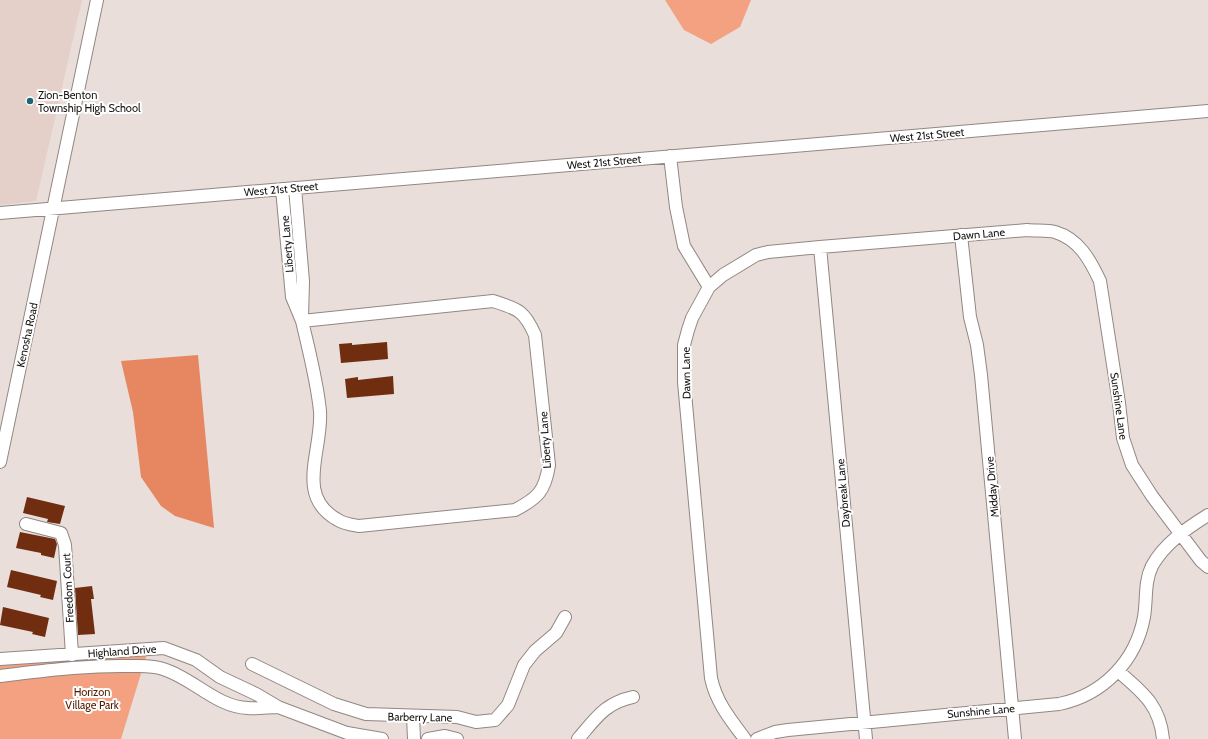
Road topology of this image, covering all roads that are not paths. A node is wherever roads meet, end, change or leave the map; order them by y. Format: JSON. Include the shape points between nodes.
{"nodes":[{"id":1,"x":97,"y":0,"type":"edge"},
{"id":2,"x":1208,"y":111,"type":"edge"},
{"id":3,"x":670,"y":156,"type":"junction"},
{"id":4,"x":288,"y":188,"type":"junction"},
{"id":5,"x":53,"y":208,"type":"junction"},
{"id":6,"x":0,"y":213,"type":"edge"},
{"id":7,"x":961,"y":235,"type":"junction"},
{"id":8,"x":1081,"y":240,"type":"joint"},
{"id":9,"x":820,"y":247,"type":"junction"},
{"id":10,"x":710,"y":287,"type":"junction"},
{"id":11,"x":302,"y":321,"type":"junction"},
{"id":12,"x":3,"y":429,"type":"edge"},
{"id":13,"x":0,"y":462,"type":"edge"},
{"id":14,"x":1208,"y":515,"type":"edge"},
{"id":15,"x":26,"y":524,"type":"dead end"},
{"id":16,"x":1181,"y":534,"type":"junction"},
{"id":17,"x":1208,"y":567,"type":"edge"},
{"id":18,"x":565,"y":617,"type":"dead end"},
{"id":19,"x":72,"y":655,"type":"junction"},
{"id":20,"x":0,"y":659,"type":"edge"},
{"id":21,"x":252,"y":664,"type":"dead end"},
{"id":22,"x":1118,"y":672,"type":"junction"},
{"id":23,"x":0,"y":676,"type":"edge"},
{"id":24,"x":633,"y":697,"type":"dead end"},
{"id":25,"x":278,"y":707,"type":"junction"},
{"id":26,"x":1012,"y":708,"type":"junction"},
{"id":27,"x":413,"y":716,"type":"junction"},
{"id":28,"x":865,"y":722,"type":"junction"},
{"id":29,"x":346,"y":736,"type":"edge"},
{"id":30,"x":382,"y":739,"type":"edge"},
{"id":31,"x":414,"y":739,"type":"edge"},
{"id":32,"x":428,"y":739,"type":"edge"},
{"id":33,"x":457,"y":739,"type":"edge"},
{"id":34,"x":578,"y":739,"type":"edge"},
{"id":35,"x":745,"y":739,"type":"edge"},
{"id":36,"x":757,"y":739,"type":"edge"},
{"id":37,"x":866,"y":739,"type":"edge"},
{"id":38,"x":1015,"y":739,"type":"edge"},
{"id":39,"x":1164,"y":739,"type":"edge"}],
"edges":[{"from":1,"to":5,"type":"street","name":"Kenosha Road"},
{"from":2,"to":3,"type":"street","name":"West 21st Street"},
{"from":3,"to":4,"type":"street","name":"West 21st Street"},
{"from":3,"to":10,"type":"street","via":[[684,246]]},
{"from":4,"to":5,"type":"street","name":"West 21st Street"},
{"from":4,"to":11,"type":"street","name":"Liberty Lane","via":[[303,281]]},
{"from":5,"to":6,"type":"street","name":"West 21st Street"},
{"from":5,"to":12,"type":"street","name":"Kenosha Road"},
{"from":7,"to":8,"type":"street","name":"Dawn Lane","via":[[1028,230],[1056,232]]},
{"from":7,"to":9,"type":"street","name":"Dawn Lane"},
{"from":7,"to":26,"type":"street","name":"Midday Drive","via":[[970,317],[981,375]]},
{"from":8,"to":16,"type":"street","name":"Sunshine Lane","via":[[1100,281],[1123,438],[1132,466]]},
{"from":9,"to":10,"type":"street","name":"Dawn Lane","via":[[768,252],[756,256],[723,275]]},
{"from":9,"to":28,"type":"street","name":"Daybreak Lane"},
{"from":10,"to":35,"type":"street","name":"Dawn Lane","via":[[688,330],[684,345],[684,382],[714,690],[721,707]]},
{"from":11,"to":11,"type":"street","name":"Liberty Lane","via":[[320,413],[313,486],[320,506],[339,521],[359,526],[515,510],[533,500],[546,482],[549,465],[535,335],[529,320],[517,309],[493,302]]},
{"from":12,"to":13,"type":"street","name":"Kenosha Road"},
{"from":14,"to":16,"type":"street","name":"Sunshine Lane"},
{"from":15,"to":19,"type":"street","name":"Freedom Court","via":[[61,533],[65,545]]},
{"from":16,"to":17,"type":"street","name":"Sunshine Lane"},
{"from":16,"to":22,"type":"street","name":"Sunshine Lane","via":[[1165,547],[1152,567],[1146,588],[1144,617],[1139,636]]},
{"from":18,"to":27,"type":"street","name":"Barberry Lane","via":[[556,633],[535,651],[524,665],[508,705],[495,720],[476,722],[457,717]]},
{"from":19,"to":20,"type":"street","name":"Highland Drive"},
{"from":19,"to":25,"type":"street","name":"Highland Drive","via":[[164,648],[196,660],[220,677]]},
{"from":21,"to":27,"type":"street","name":"Barberry Lane","via":[[334,704],[366,714]]},
{"from":22,"to":26,"type":"street","name":"Sunshine Lane","via":[[1098,688],[1067,702]]},
{"from":22,"to":39,"type":"street","via":[[1146,696],[1155,709]]},
{"from":23,"to":25,"type":"street","name":"Highland Drive","via":[[114,665],[152,666],[182,677],[232,705],[248,708]]},
{"from":24,"to":34,"type":"street","via":[[603,710]]},
{"from":25,"to":29,"type":"street","name":"Highland Drive"},
{"from":26,"to":28,"type":"street","name":"Sunshine Lane"},
{"from":26,"to":38,"type":"street","name":"Midday Drive"},
{"from":27,"to":31,"type":"street"},
{"from":28,"to":36,"type":"street","name":"Sunshine Lane","via":[[774,732]]},
{"from":28,"to":37,"type":"street","name":"Daybreak Lane"},
{"from":29,"to":30,"type":"street","name":"Highland Drive"},
{"from":32,"to":33,"type":"street","via":[[445,736]]}]}
